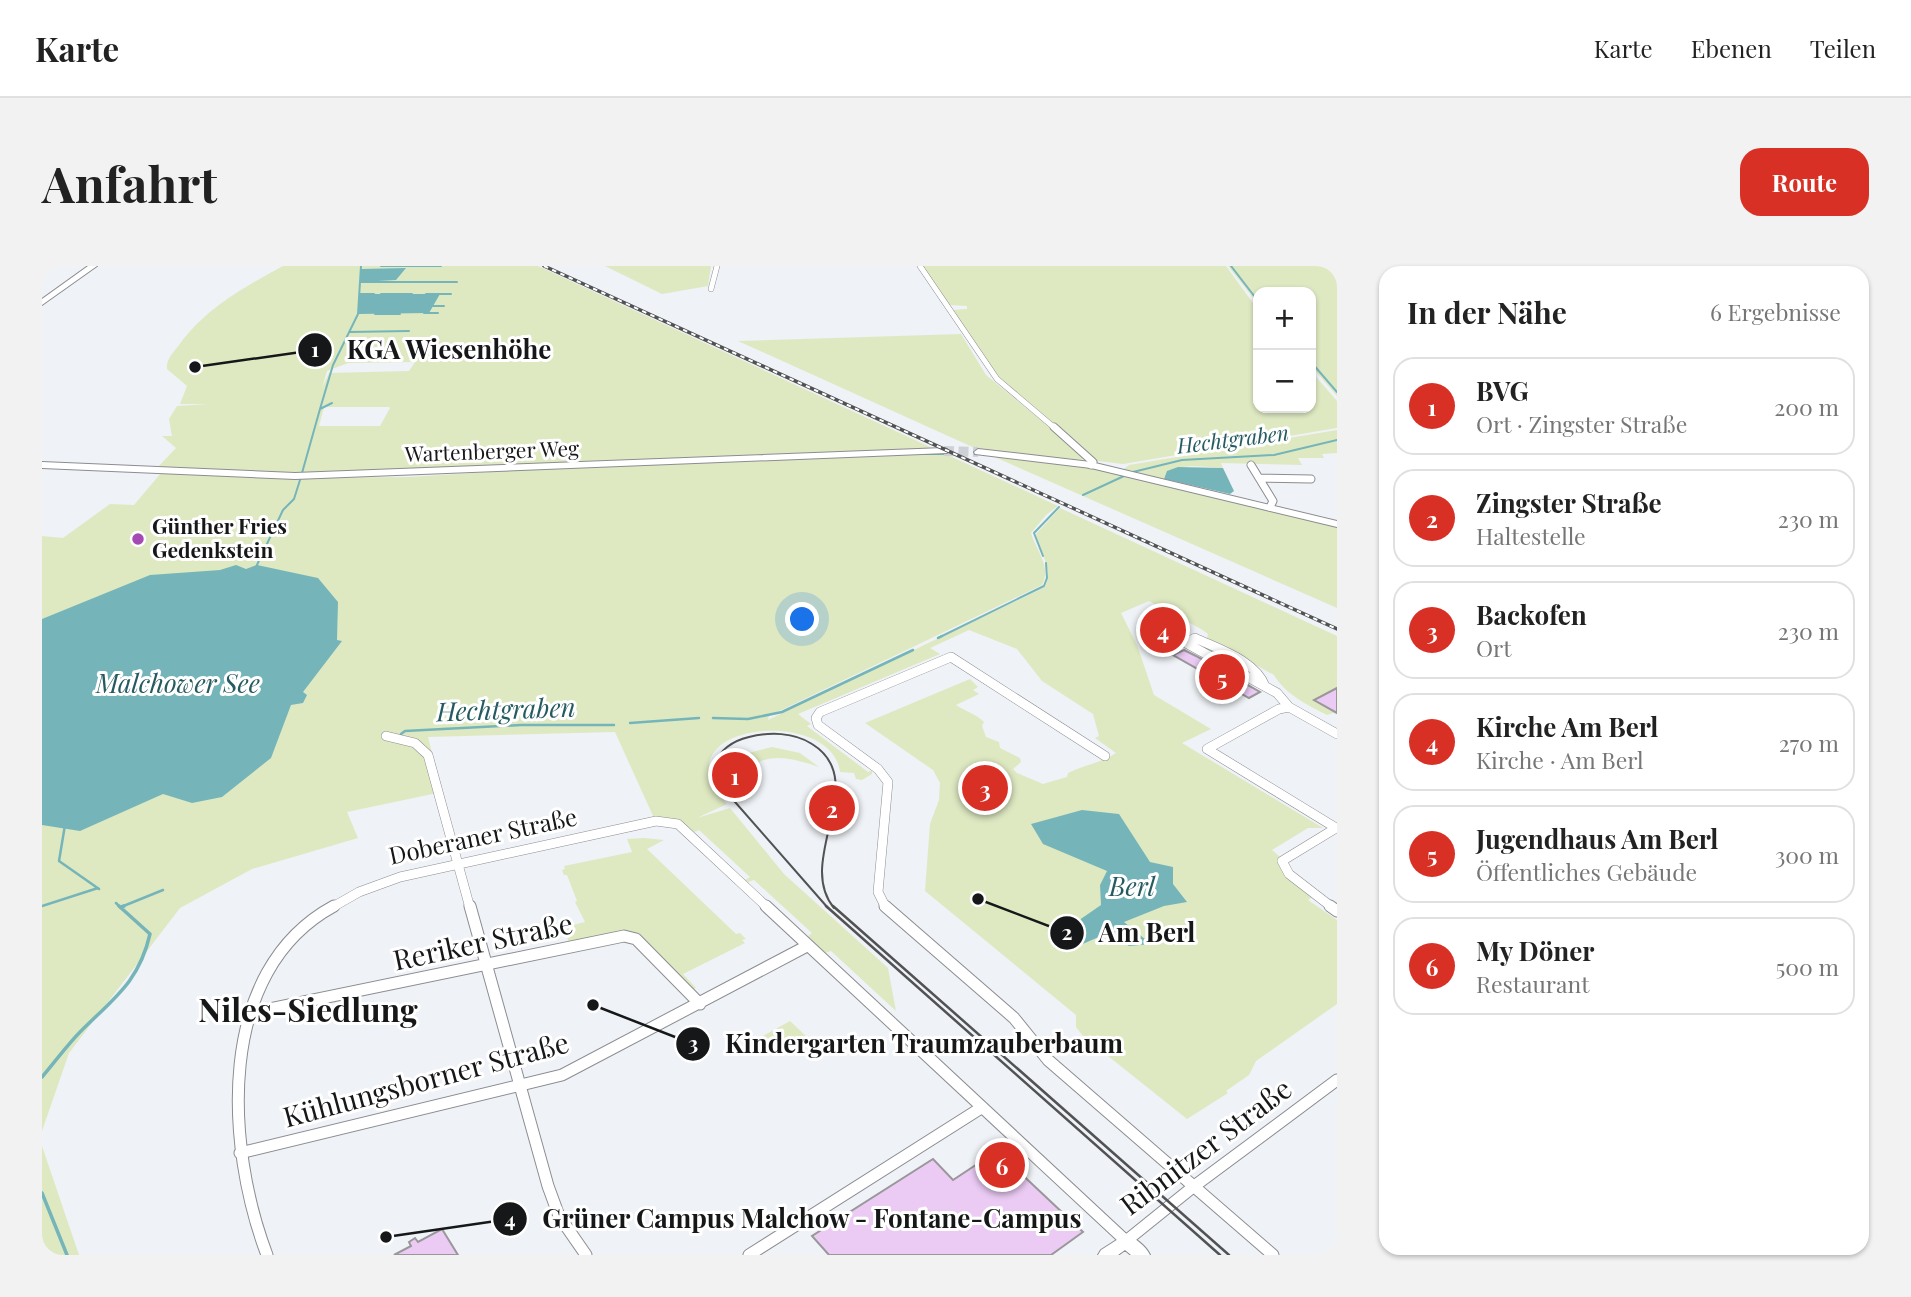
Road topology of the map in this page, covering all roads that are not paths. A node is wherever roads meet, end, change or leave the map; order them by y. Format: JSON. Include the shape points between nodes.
{"nodes":[{"id":1,"x":93,"y":266,"type":"edge"},
{"id":2,"x":717,"y":266,"type":"edge"},
{"id":3,"x":920,"y":266,"type":"edge"},
{"id":4,"x":711,"y":289,"type":"dead end"},
{"id":5,"x":42,"y":303,"type":"edge"},
{"id":6,"x":944,"y":451,"type":"tunnel mouth"},
{"id":7,"x":978,"y":452,"type":"tunnel mouth"},
{"id":8,"x":42,"y":465,"type":"edge"},
{"id":9,"x":1091,"y":465,"type":"junction"},
{"id":10,"x":1251,"y":465,"type":"dead end"},
{"id":11,"x":1259,"y":478,"type":"junction"},
{"id":12,"x":1311,"y":479,"type":"dead end"},
{"id":13,"x":1270,"y":508,"type":"junction"},
{"id":14,"x":1337,"y":524,"type":"edge"},
{"id":15,"x":1265,"y":686,"type":"junction"},
{"id":16,"x":1289,"y":707,"type":"junction"},
{"id":17,"x":1337,"y":734,"type":"edge"},
{"id":18,"x":386,"y":736,"type":"dead end"},
{"id":19,"x":1105,"y":756,"type":"dead end"},
{"id":20,"x":457,"y":862,"type":"junction"},
{"id":21,"x":1337,"y":911,"type":"edge"},
{"id":22,"x":807,"y":946,"type":"junction"},
{"id":23,"x":488,"y":964,"type":"junction"},
{"id":24,"x":700,"y":1004,"type":"junction"},
{"id":25,"x":250,"y":1013,"type":"junction"},
{"id":26,"x":1337,"y":1080,"type":"edge"},
{"id":27,"x":521,"y":1085,"type":"junction"},
{"id":28,"x":981,"y":1108,"type":"junction"},
{"id":29,"x":240,"y":1153,"type":"junction"},
{"id":30,"x":1193,"y":1186,"type":"junction"},
{"id":31,"x":1126,"y":1241,"type":"junction"},
{"id":32,"x":267,"y":1255,"type":"edge"},
{"id":33,"x":586,"y":1255,"type":"edge"},
{"id":34,"x":750,"y":1255,"type":"edge"},
{"id":35,"x":1107,"y":1255,"type":"edge"},
{"id":36,"x":1142,"y":1255,"type":"edge"},
{"id":37,"x":1273,"y":1255,"type":"edge"}],
"edges":[{"from":1,"to":5,"type":"main road"},
{"from":2,"to":4,"type":"street"},
{"from":3,"to":9,"type":"street","via":[[997,379],[1088,456]]},
{"from":6,"to":8,"type":"main road","name":"Wartenberger Weg","via":[[295,476]]},
{"from":7,"to":9,"type":"main road"},
{"from":9,"to":13,"type":"main road"},
{"from":10,"to":11,"type":"street"},
{"from":11,"to":12,"type":"street"},
{"from":11,"to":13,"type":"street","via":[[1273,501]]},
{"from":13,"to":14,"type":"main road"},
{"from":15,"to":15,"type":"street","via":[[1221,663],[1186,643],[1195,638],[1253,669]]},
{"from":15,"to":16,"type":"street","via":[[1282,696]]},
{"from":16,"to":17,"type":"street"},
{"from":16,"to":21,"type":"street","via":[[1207,749],[1336,828],[1282,864]]},
{"from":18,"to":20,"type":"street","via":[[414,742],[428,755]]},
{"from":19,"to":30,"type":"street","via":[[951,657],[820,712],[816,718],[818,725],[878,769],[888,782],[878,892],[882,903],[1014,1018],[1048,1060]]},
{"from":20,"to":22,"type":"street","name":"Doberaner Straße","via":[[656,821],[678,824]]},
{"from":20,"to":23,"type":"street"},
{"from":20,"to":25,"type":"street","name":"Doberaner Straße","via":[[373,885],[311,919],[277,954]]},
{"from":22,"to":24,"type":"street","name":"Kühlungsborner Straße"},
{"from":22,"to":28,"type":"street"},
{"from":23,"to":24,"type":"street","name":"Reriker Straße","via":[[631,936]]},
{"from":23,"to":25,"type":"street","name":"Reriker Straße"},
{"from":23,"to":27,"type":"street"},
{"from":24,"to":27,"type":"street","name":"Kühlungsborner Straße","via":[[570,1072]]},
{"from":25,"to":29,"type":"street","name":"Doberaner Straße","via":[[239,1073]]},
{"from":26,"to":30,"type":"street","name":"Ribnitzer Straße"},
{"from":27,"to":29,"type":"street","name":"Kühlungsborner Straße"},
{"from":27,"to":33,"type":"street","via":[[559,1216]]},
{"from":28,"to":31,"type":"street"},
{"from":28,"to":34,"type":"street"},
{"from":29,"to":32,"type":"street","name":"Doberaner Straße","via":[[248,1203]]},
{"from":30,"to":31,"type":"street","name":"Ribnitzer Straße"},
{"from":30,"to":37,"type":"street"},
{"from":31,"to":35,"type":"street","name":"Ribnitzer Straße"},
{"from":31,"to":36,"type":"street"}]}
